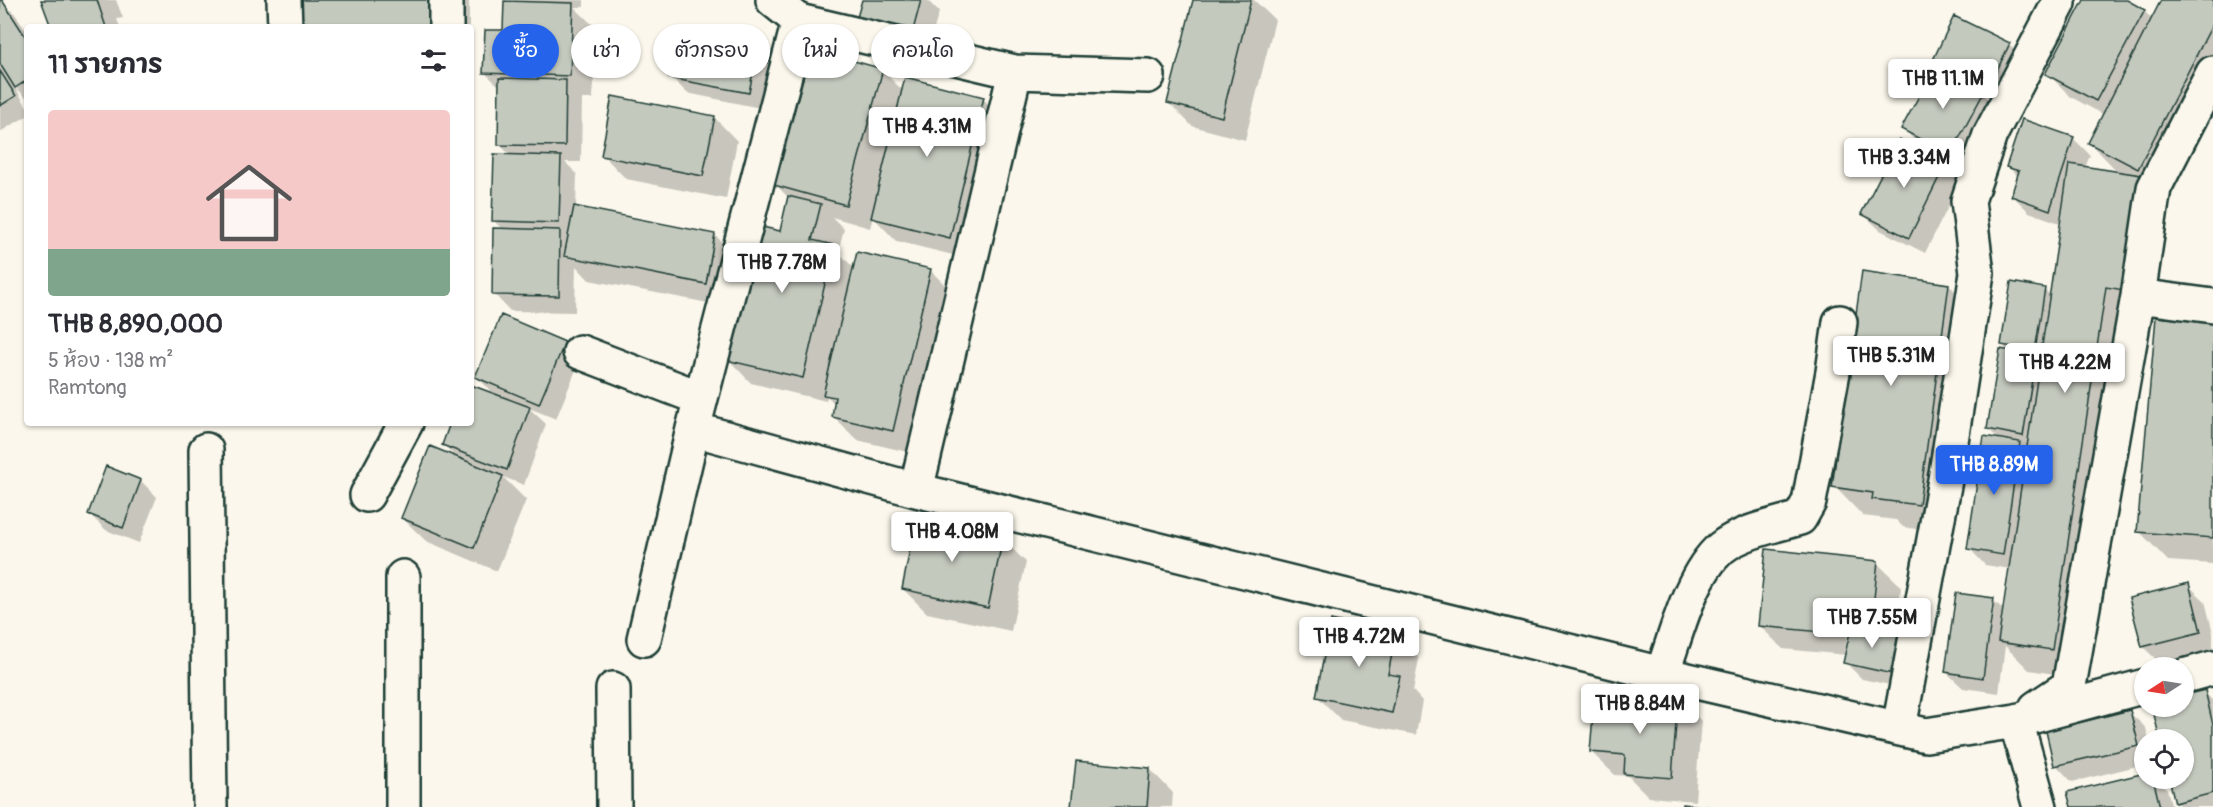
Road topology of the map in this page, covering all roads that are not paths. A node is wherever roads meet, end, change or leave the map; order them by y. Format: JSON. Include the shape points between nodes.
{"nodes":[{"id":1,"x":284,"y":0,"type":"edge"},
{"id":2,"x":446,"y":0,"type":"edge"},
{"id":3,"x":773,"y":0,"type":"edge"},
{"id":4,"x":2059,"y":3,"type":"dead end"},
{"id":5,"x":799,"y":21,"type":"junction"},
{"id":6,"x":285,"y":24,"type":"edge"},
{"id":7,"x":446,"y":24,"type":"edge"},
{"id":8,"x":1014,"y":72,"type":"junction"},
{"id":9,"x":2213,"y":73,"type":"edge"},
{"id":10,"x":1148,"y":76,"type":"dead end"},
{"id":11,"x":2138,"y":296,"type":"junction"},
{"id":12,"x":2213,"y":306,"type":"edge"},
{"id":13,"x":1840,"y":322,"type":"dead end"},
{"id":14,"x":580,"y":352,"type":"dead end"},
{"id":15,"x":700,"y":398,"type":"junction"},
{"id":16,"x":399,"y":426,"type":"edge"},
{"id":17,"x":693,"y":429,"type":"junction"},
{"id":18,"x":206,"y":450,"type":"dead end"},
{"id":19,"x":916,"y":490,"type":"junction"},
{"id":20,"x":368,"y":495,"type":"dead end"},
{"id":21,"x":403,"y":577,"type":"dead end"},
{"id":22,"x":644,"y":639,"type":"dead end"},
{"id":23,"x":2213,"y":668,"type":"edge"},
{"id":24,"x":2194,"y":673,"type":"edge"},
{"id":25,"x":1662,"y":674,"type":"junction"},
{"id":26,"x":613,"y":689,"type":"dead end"},
{"id":27,"x":2134,"y":689,"type":"edge"},
{"id":28,"x":2016,"y":720,"type":"junction"},
{"id":29,"x":1899,"y":728,"type":"junction"},
{"id":30,"x":210,"y":807,"type":"edge"},
{"id":31,"x":403,"y":807,"type":"edge"},
{"id":32,"x":614,"y":807,"type":"edge"},
{"id":33,"x":2040,"y":807,"type":"edge"}],
"edges":[{"from":1,"to":6,"type":"street"},
{"from":2,"to":7,"type":"street"},
{"from":3,"to":5,"type":"street"},
{"from":4,"to":29,"type":"street","via":[[1990,135],[1968,201],[1977,273],[1945,480]]},
{"from":5,"to":8,"type":"street"},
{"from":5,"to":15,"type":"street"},
{"from":8,"to":10,"type":"street"},
{"from":8,"to":19,"type":"street"},
{"from":9,"to":11,"type":"street","via":[[2154,188]]},
{"from":11,"to":12,"type":"street"},
{"from":11,"to":28,"type":"street","via":[[2069,686]]},
{"from":13,"to":25,"type":"street","via":[[1832,383],[1804,513],[1800,518],[1737,539],[1711,559],[1694,586]]},
{"from":14,"to":15,"type":"street"},
{"from":15,"to":17,"type":"street"},
{"from":16,"to":20,"type":"street"},
{"from":17,"to":19,"type":"street"},
{"from":17,"to":22,"type":"street"},
{"from":18,"to":30,"type":"street"},
{"from":19,"to":25,"type":"street"},
{"from":21,"to":31,"type":"street"},
{"from":23,"to":24,"type":"street"},
{"from":25,"to":29,"type":"street"},
{"from":26,"to":32,"type":"street"},
{"from":27,"to":28,"type":"street"},
{"from":28,"to":29,"type":"street","via":[[1926,735]]},
{"from":28,"to":33,"type":"street"}]}
